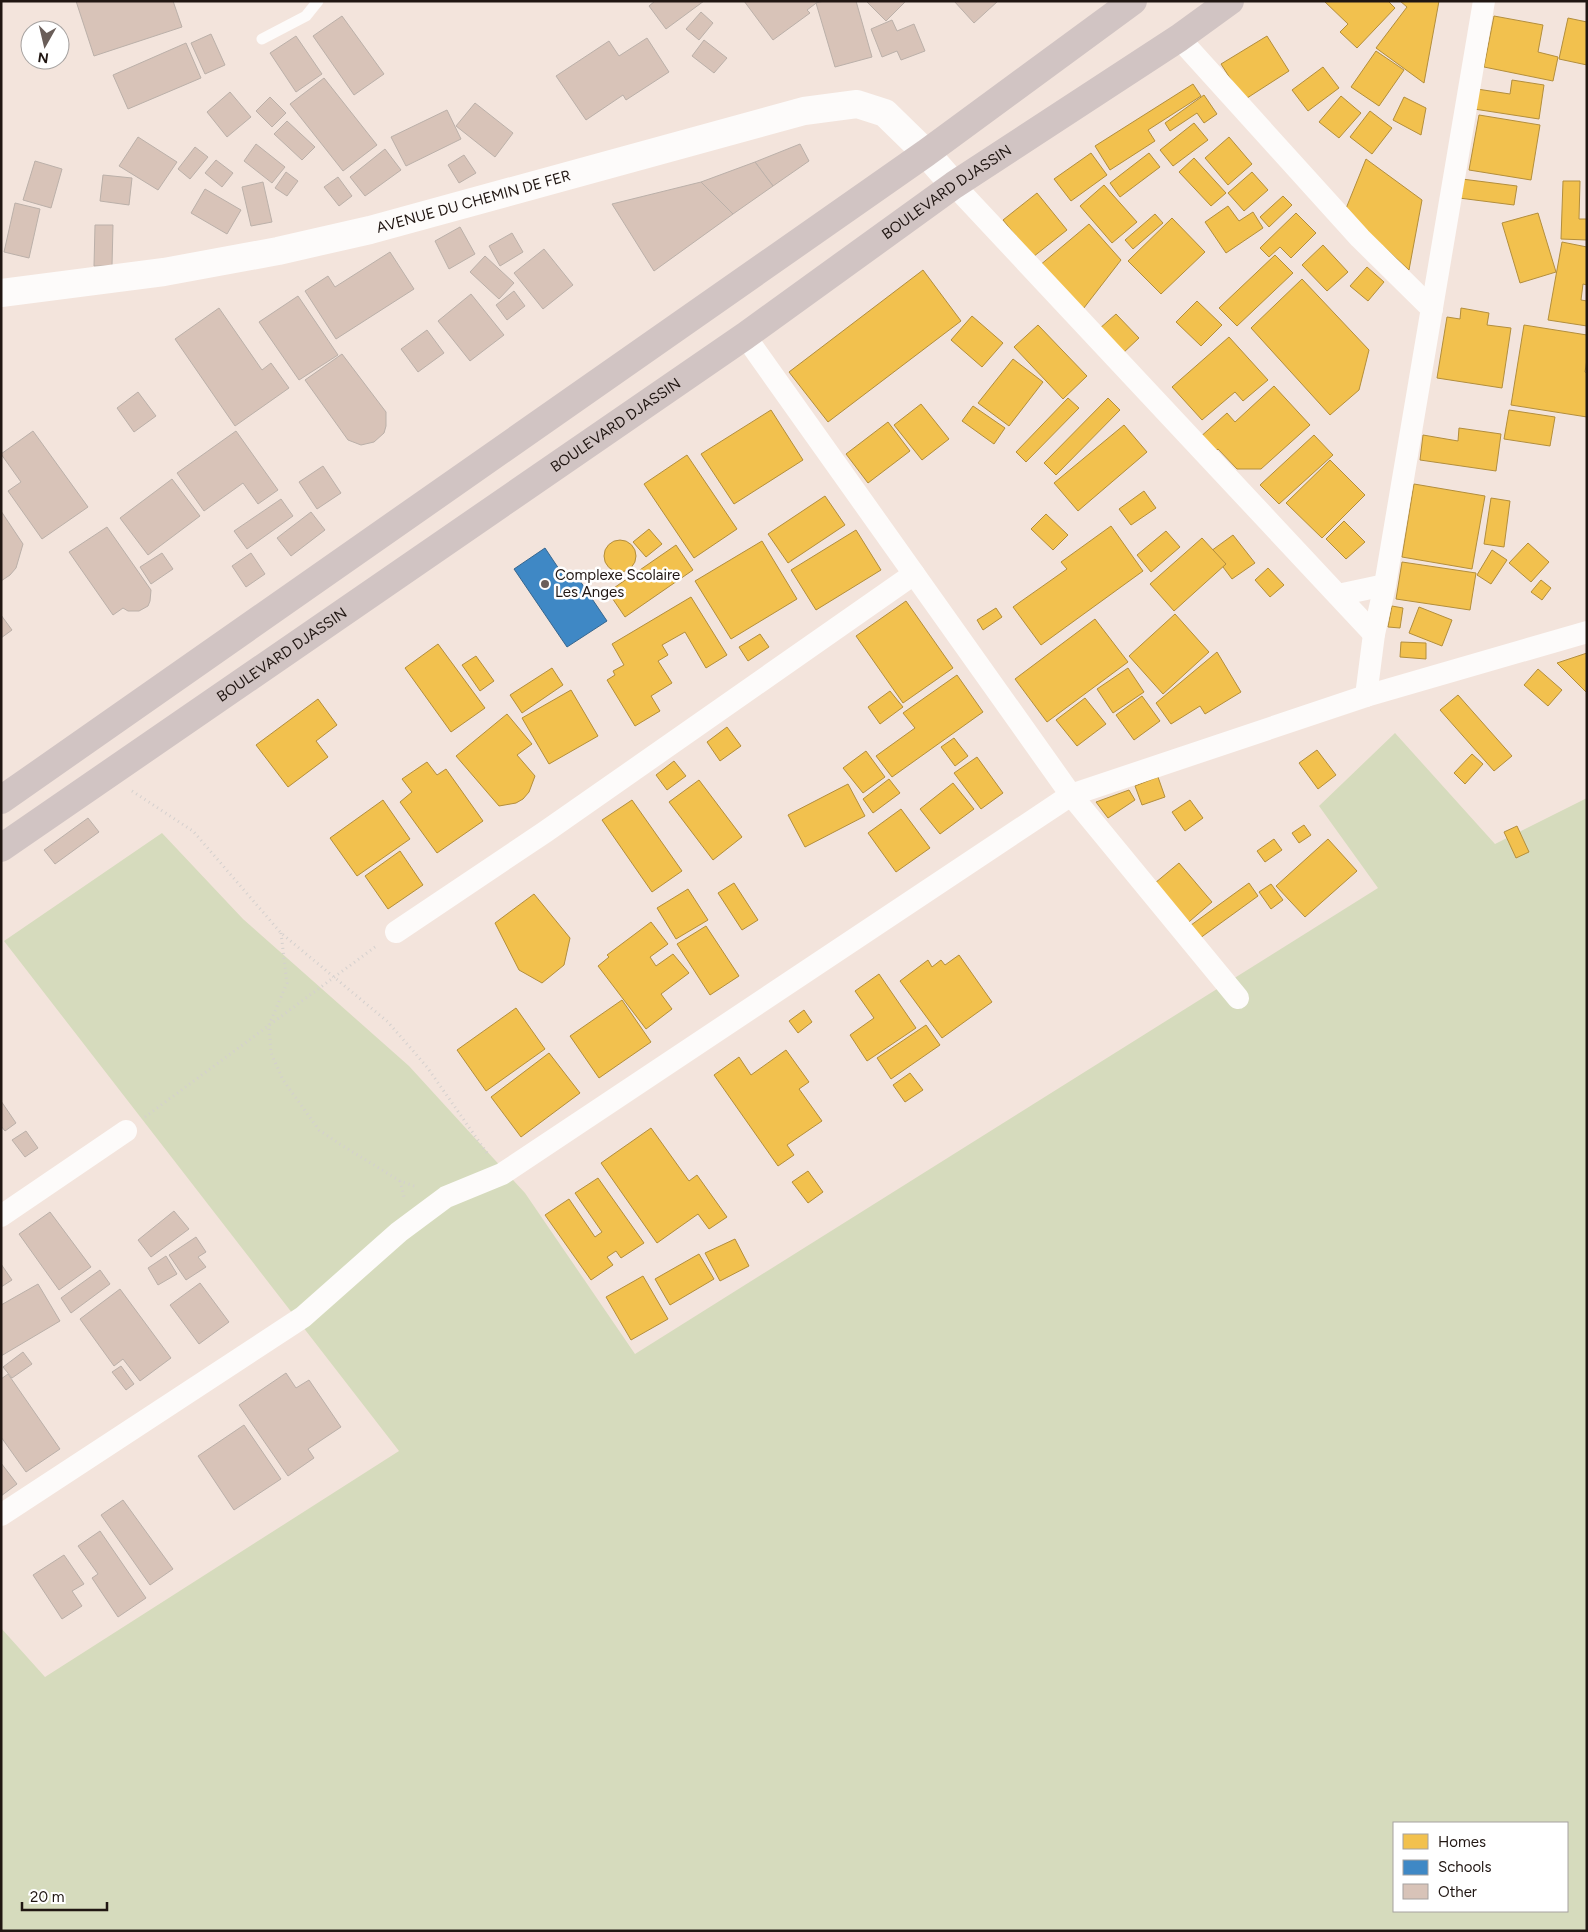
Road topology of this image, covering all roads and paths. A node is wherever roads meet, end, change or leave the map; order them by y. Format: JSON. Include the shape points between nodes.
{"nodes":[{"id":1,"x":318,"y":1,"type":"edge"},
{"id":2,"x":1133,"y":1,"type":"edge"},
{"id":3,"x":1230,"y":1,"type":"edge"},
{"id":4,"x":1484,"y":1,"type":"edge"},
{"id":5,"x":1179,"y":38,"type":"junction"},
{"id":6,"x":262,"y":39,"type":"dead end"},
{"id":7,"x":926,"y":153,"type":"junction"},
{"id":8,"x":954,"y":186,"type":"junction"},
{"id":9,"x":1,"y":293,"type":"edge"},
{"id":10,"x":1432,"y":309,"type":"junction"},
{"id":11,"x":745,"y":336,"type":"junction"},
{"id":12,"x":914,"y":574,"type":"junction"},
{"id":13,"x":1385,"y":585,"type":"junction"},
{"id":14,"x":1338,"y":595,"type":"junction"},
{"id":15,"x":1587,"y":632,"type":"edge"},
{"id":16,"x":1374,"y":634,"type":"junction"},
{"id":17,"x":1366,"y":696,"type":"junction"},
{"id":18,"x":106,"y":774,"type":"junction"},
{"id":19,"x":1070,"y":795,"type":"junction"},
{"id":20,"x":1,"y":800,"type":"edge"},
{"id":21,"x":1,"y":848,"type":"edge"},
{"id":22,"x":396,"y":932,"type":"joint"},
{"id":23,"x":281,"y":933,"type":"junction"},
{"id":24,"x":336,"y":976,"type":"junction"},
{"id":25,"x":1238,"y":998,"type":"dead end"},
{"id":26,"x":270,"y":1025,"type":"junction"},
{"id":27,"x":126,"y":1131,"type":"joint"},
{"id":28,"x":502,"y":1174,"type":"junction"},
{"id":29,"x":446,"y":1197,"type":"junction"},
{"id":30,"x":1,"y":1216,"type":"edge"},
{"id":31,"x":1,"y":1515,"type":"edge"}],
"edges":[{"from":1,"to":6,"type":"lane","via":[[306,16]]},
{"from":2,"to":7,"type":"highway"},
{"from":3,"to":5,"type":"highway","name":"BOULEVARD DJASSIN"},
{"from":4,"to":10,"type":"street"},
{"from":5,"to":8,"type":"highway","name":"BOULEVARD DJASSIN"},
{"from":5,"to":10,"type":"street","via":[[1360,238]]},
{"from":7,"to":8,"type":"street","name":"AVENUE DU CHEMIN DE FER"},
{"from":7,"to":9,"type":"street","name":"AVENUE DU CHEMIN DE FER","via":[[885,113],[858,104],[804,111],[370,230],[278,251],[164,272]]},
{"from":7,"to":20,"type":"highway"},
{"from":8,"to":11,"type":"highway","name":"BOULEVARD DJASSIN"},
{"from":8,"to":14,"type":"street"},
{"from":10,"to":13,"type":"street"},
{"from":11,"to":12,"type":"street"},
{"from":11,"to":18,"type":"highway","name":"BOULEVARD DJASSIN"},
{"from":12,"to":19,"type":"street"},
{"from":12,"to":22,"type":"street"},
{"from":13,"to":14,"type":"street"},
{"from":13,"to":16,"type":"street"},
{"from":14,"to":16,"type":"street"},
{"from":15,"to":17,"type":"street"},
{"from":16,"to":17,"type":"street"},
{"from":17,"to":19,"type":"street"},
{"from":18,"to":21,"type":"highway","name":"BOULEVARD DJASSIN"},
{"from":18,"to":23,"type":"path","via":[[193,831]]},
{"from":19,"to":25,"type":"street"},
{"from":19,"to":28,"type":"street"},
{"from":22,"to":24,"type":"path"},
{"from":23,"to":24,"type":"path"},
{"from":23,"to":26,"type":"path","via":[[287,983]]},
{"from":24,"to":26,"type":"path"},
{"from":24,"to":28,"type":"path","via":[[388,1022],[427,1067]]},
{"from":26,"to":27,"type":"path"},
{"from":26,"to":29,"type":"path","via":[[271,1053],[283,1080],[319,1130],[400,1181]]},
{"from":27,"to":30,"type":"street"},
{"from":28,"to":29,"type":"street"},
{"from":29,"to":31,"type":"street","via":[[399,1232],[303,1317]]}]}
